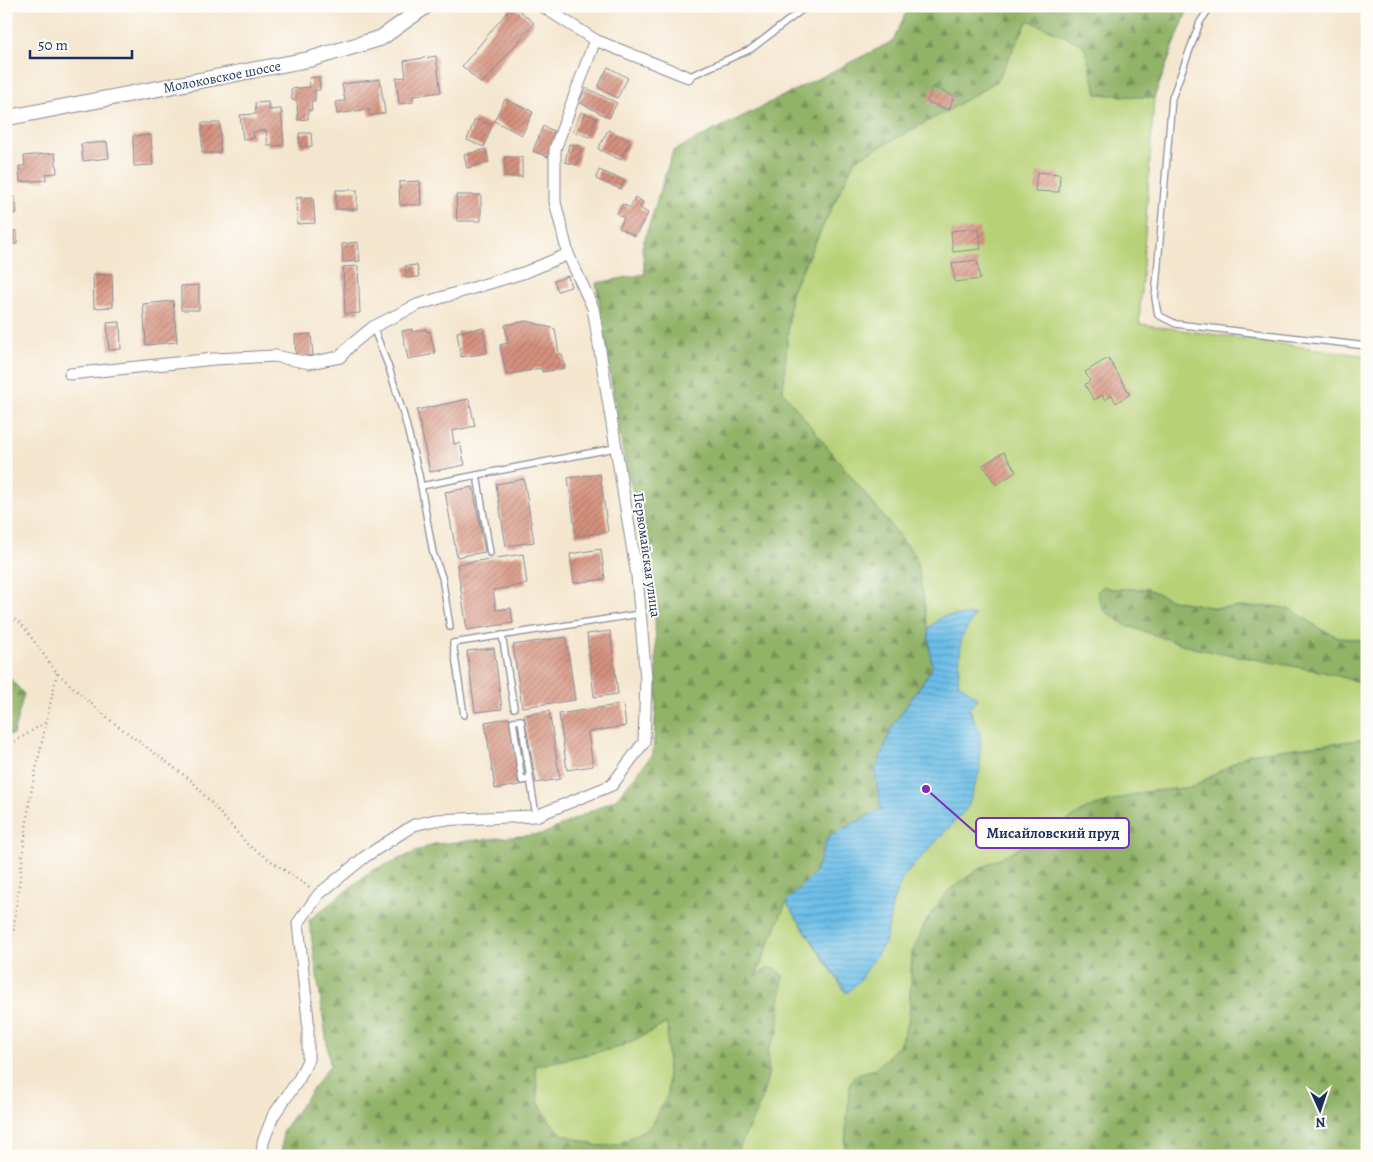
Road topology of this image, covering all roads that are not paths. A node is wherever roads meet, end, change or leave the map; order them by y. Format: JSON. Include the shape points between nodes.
{"nodes":[{"id":1,"x":426,"y":6,"type":"edge"},
{"id":2,"x":542,"y":6,"type":"edge"},
{"id":3,"x":807,"y":6,"type":"edge"},
{"id":4,"x":1211,"y":6,"type":"edge"},
{"id":5,"x":595,"y":40,"type":"junction"},
{"id":6,"x":688,"y":77,"type":"joint"},
{"id":7,"x":6,"y":118,"type":"edge"},
{"id":8,"x":568,"y":254,"type":"junction"},
{"id":9,"x":374,"y":327,"type":"junction"},
{"id":10,"x":1367,"y":346,"type":"edge"},
{"id":11,"x":70,"y":374,"type":"dead end"},
{"id":12,"x":615,"y":448,"type":"junction"},
{"id":13,"x":477,"y":475,"type":"junction"},
{"id":14,"x":421,"y":486,"type":"junction"},
{"id":15,"x":490,"y":553,"type":"dead end"},
{"id":16,"x":640,"y":614,"type":"junction"},
{"id":17,"x":450,"y":627,"type":"dead end"},
{"id":18,"x":502,"y":635,"type":"junction"},
{"id":19,"x":514,"y":708,"type":"dead end"},
{"id":20,"x":464,"y":715,"type":"dead end"},
{"id":21,"x":530,"y":779,"type":"junction"},
{"id":22,"x":536,"y":816,"type":"junction"},
{"id":23,"x":262,"y":1156,"type":"edge"}],
"edges":[{"from":1,"to":7,"type":"main road","name":"Молоковское шоссе","via":[[381,38],[311,59]]},
{"from":2,"to":5,"type":"street"},
{"from":3,"to":6,"type":"lane","via":[[751,49]]},
{"from":4,"to":10,"type":"lane","via":[[1200,22],[1172,98],[1155,298],[1158,315],[1176,324]]},
{"from":5,"to":6,"type":"street"},
{"from":5,"to":8,"type":"street","name":"Первомайская улица","via":[[555,149],[555,202]]},
{"from":8,"to":9,"type":"street","via":[[526,272],[417,305]]},
{"from":8,"to":12,"type":"street","name":"Первомайская улица","via":[[593,308]]},
{"from":9,"to":11,"type":"street","via":[[340,357],[309,362],[266,356]]},
{"from":9,"to":14,"type":"lane","via":[[404,416]]},
{"from":12,"to":13,"type":"lane"},
{"from":12,"to":16,"type":"street","name":"Первомайская улица","via":[[637,576]]},
{"from":13,"to":14,"type":"lane"},
{"from":13,"to":15,"type":"lane"},
{"from":14,"to":17,"type":"lane"},
{"from":16,"to":18,"type":"lane"},
{"from":16,"to":22,"type":"street","name":"Первомайская улица","via":[[646,679],[644,742],[612,785]]},
{"from":18,"to":19,"type":"lane"},
{"from":18,"to":20,"type":"lane","via":[[453,643]]},
{"from":21,"to":21,"type":"lane","via":[[521,720],[513,721],[522,781]]},
{"from":21,"to":22,"type":"lane"},
{"from":22,"to":23,"type":"street","name":"Первомайская улица","via":[[435,820],[414,825],[366,856],[319,894],[298,923],[308,1020],[308,1060],[273,1116],[263,1142]]}]}
